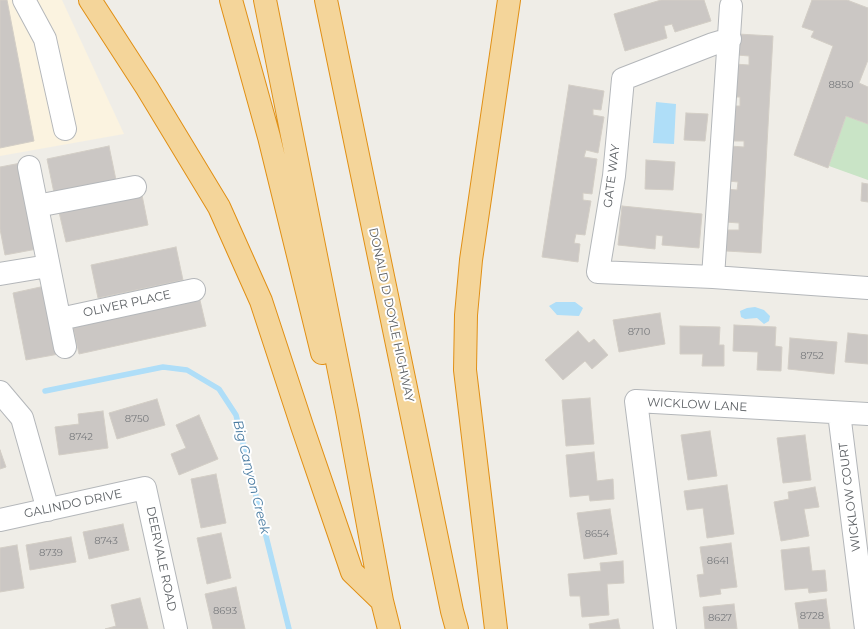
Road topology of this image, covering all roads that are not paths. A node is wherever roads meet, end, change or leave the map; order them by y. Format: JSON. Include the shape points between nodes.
{"nodes":[{"id":1,"x":24,"y":0,"type":"edge"},
{"id":2,"x":90,"y":0,"type":"edge"},
{"id":3,"x":231,"y":0,"type":"edge"},
{"id":4,"x":265,"y":0,"type":"edge"},
{"id":5,"x":326,"y":0,"type":"edge"},
{"id":6,"x":509,"y":0,"type":"edge"},
{"id":7,"x":731,"y":6,"type":"dead end"},
{"id":8,"x":730,"y":39,"type":"junction"},
{"id":9,"x":65,"y":129,"type":"dead end"},
{"id":10,"x":29,"y":167,"type":"dead end"},
{"id":11,"x":135,"y":187,"type":"dead end"},
{"id":12,"x":37,"y":206,"type":"junction"},
{"id":13,"x":48,"y":266,"type":"junction"},
{"id":14,"x":0,"y":274,"type":"edge"},
{"id":15,"x":713,"y":277,"type":"junction"},
{"id":16,"x":868,"y":288,"type":"edge"},
{"id":17,"x":194,"y":290,"type":"dead end"},
{"id":18,"x":60,"y":319,"type":"junction"},
{"id":19,"x":65,"y":347,"type":"dead end"},
{"id":20,"x":0,"y":392,"type":"edge"},
{"id":21,"x":347,"y":411,"type":"junction"},
{"id":22,"x":839,"y":413,"type":"junction"},
{"id":23,"x":868,"y":414,"type":"edge"},
{"id":24,"x":145,"y":488,"type":"joint"},
{"id":25,"x":48,"y":510,"type":"junction"},
{"id":26,"x":0,"y":520,"type":"edge"},
{"id":27,"x":382,"y":601,"type":"junction"},
{"id":28,"x":176,"y":629,"type":"edge"},
{"id":29,"x":389,"y":629,"type":"edge"},
{"id":30,"x":457,"y":629,"type":"edge"},
{"id":31,"x":496,"y":629,"type":"edge"},
{"id":32,"x":665,"y":629,"type":"edge"},
{"id":33,"x":866,"y":629,"type":"edge"}],
"edges":[{"from":1,"to":9,"type":"street","via":[[45,39]]},
{"from":2,"to":27,"type":"highway","via":[[219,207],[261,301],[352,572]]},
{"from":3,"to":21,"type":"highway","via":[[269,137],[320,348]]},
{"from":4,"to":21,"type":"highway"},
{"from":5,"to":30,"type":"highway","name":"DONALD D DOYLE HIGHWAY"},
{"from":6,"to":31,"type":"highway","via":[[471,260],[466,315],[465,370]]},
{"from":7,"to":8,"type":"street"},
{"from":8,"to":15,"type":"street"},
{"from":8,"to":15,"type":"street","name":"GATE WAY","via":[[623,79],[614,176],[598,272]]},
{"from":10,"to":12,"type":"street"},
{"from":11,"to":12,"type":"street"},
{"from":12,"to":13,"type":"street"},
{"from":13,"to":14,"type":"street"},
{"from":13,"to":18,"type":"street"},
{"from":15,"to":16,"type":"street","name":"GATE WAY"},
{"from":17,"to":18,"type":"street","name":"OLIVER PLACE"},
{"from":18,"to":19,"type":"street"},
{"from":20,"to":25,"type":"street","via":[[22,418]]},
{"from":21,"to":27,"type":"highway"},
{"from":22,"to":23,"type":"street","name":"WICKLOW LANE"},
{"from":22,"to":32,"type":"street","name":"WICKLOW LANE","via":[[636,401]]},
{"from":22,"to":33,"type":"street","name":"WICKLOW COURT"},
{"from":24,"to":25,"type":"street","name":"GALINDO DRIVE"},
{"from":24,"to":28,"type":"street","name":"DEERVALE ROAD"},
{"from":25,"to":26,"type":"street","name":"GALINDO DRIVE"},
{"from":27,"to":29,"type":"highway"}]}
